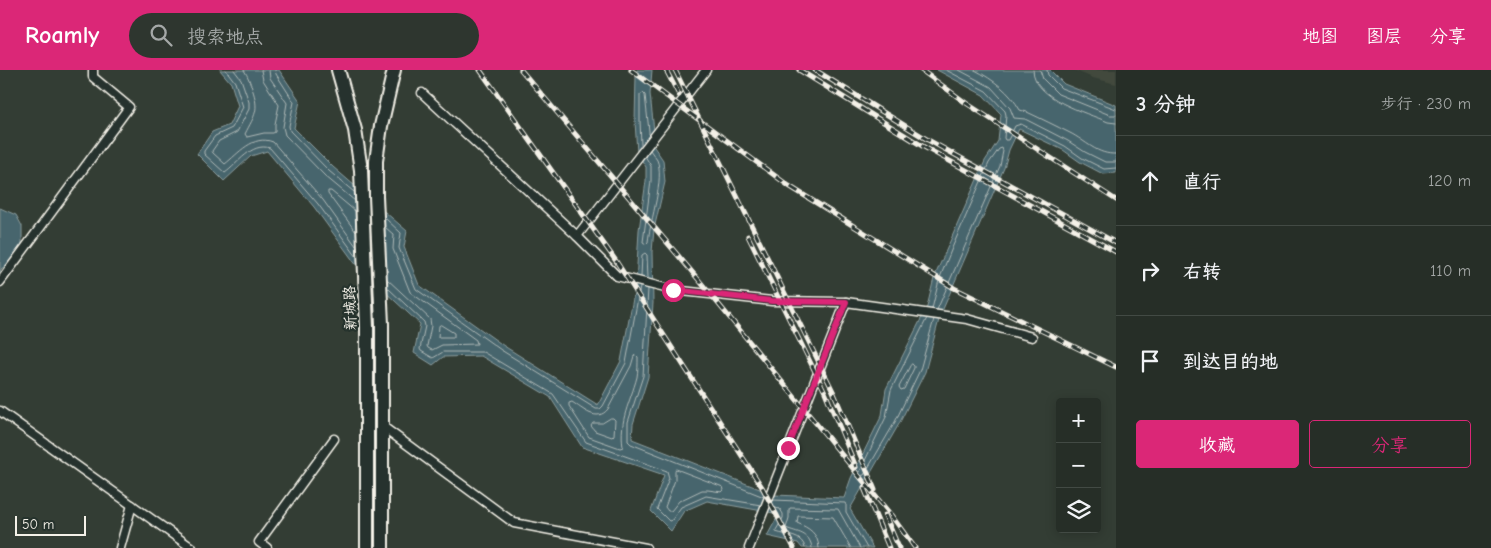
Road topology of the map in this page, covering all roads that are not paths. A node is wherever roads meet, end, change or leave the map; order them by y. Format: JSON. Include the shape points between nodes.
{"nodes":[{"id":1,"x":93,"y":70,"type":"edge"},
{"id":2,"x":338,"y":70,"type":"edge"},
{"id":3,"x":394,"y":70,"type":"edge"},
{"id":4,"x":706,"y":70,"type":"edge"},
{"id":5,"x":422,"y":93,"type":"dead end"},
{"id":6,"x":577,"y":236,"type":"junction"},
{"id":7,"x":0,"y":282,"type":"edge"},
{"id":8,"x":846,"y":302,"type":"junction"},
{"id":9,"x":1032,"y":337,"type":"dead end"},
{"id":10,"x":0,"y":411,"type":"edge"},
{"id":11,"x":382,"y":426,"type":"junction"},
{"id":12,"x":334,"y":439,"type":"dead end"},
{"id":13,"x":132,"y":505,"type":"junction"},
{"id":14,"x":120,"y":548,"type":"edge"},
{"id":15,"x":192,"y":548,"type":"edge"},
{"id":16,"x":267,"y":548,"type":"edge"},
{"id":17,"x":367,"y":548,"type":"edge"},
{"id":18,"x":382,"y":548,"type":"edge"},
{"id":19,"x":646,"y":548,"type":"edge"},
{"id":20,"x":749,"y":548,"type":"edge"}],
"edges":[{"from":1,"to":7,"type":"street","via":[[93,77],[129,106]]},
{"from":2,"to":17,"type":"main road","name":"新城路","via":[[355,130],[361,170],[367,328]]},
{"from":3,"to":11,"type":"main road","name":"新城路","via":[[376,161]]},
{"from":4,"to":6,"type":"street"},
{"from":5,"to":6,"type":"street"},
{"from":6,"to":8,"type":"street","via":[[617,276],[673,290],[772,301]]},
{"from":8,"to":9,"type":"street","via":[[967,319]]},
{"from":8,"to":20,"type":"street"},
{"from":10,"to":13,"type":"street"},
{"from":11,"to":18,"type":"main road","name":"新城路"},
{"from":11,"to":19,"type":"street","via":[[514,523]]},
{"from":12,"to":16,"type":"street","via":[[259,542]]},
{"from":13,"to":14,"type":"street"},
{"from":13,"to":15,"type":"street"}]}
